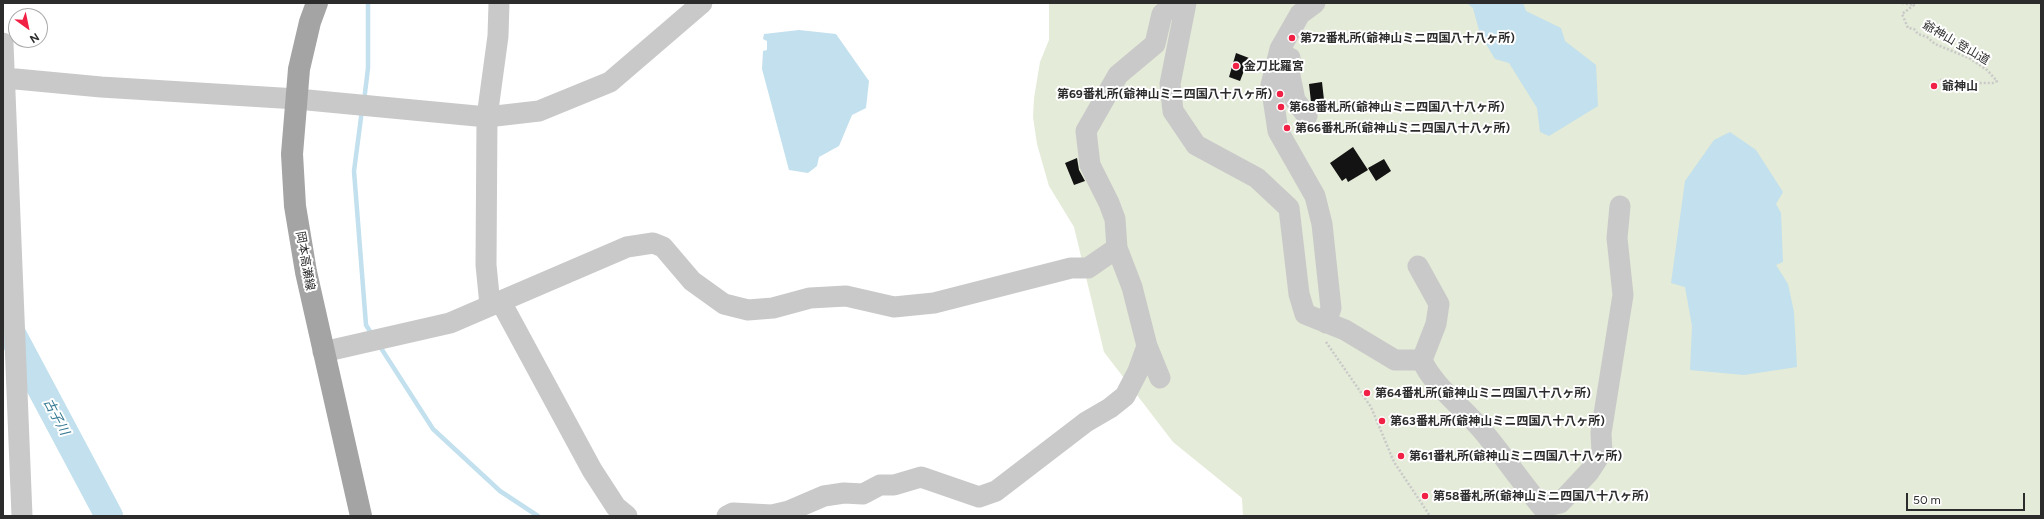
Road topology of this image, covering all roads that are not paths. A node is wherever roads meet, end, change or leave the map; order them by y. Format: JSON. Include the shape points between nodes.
{"nodes":[{"id":1,"x":317,"y":3,"type":"edge"},
{"id":2,"x":499,"y":3,"type":"edge"},
{"id":3,"x":702,"y":3,"type":"edge"},
{"id":4,"x":1176,"y":3,"type":"edge"},
{"id":5,"x":1186,"y":3,"type":"edge"},
{"id":6,"x":1315,"y":3,"type":"edge"},
{"id":7,"x":3,"y":43,"type":"edge"},
{"id":8,"x":1279,"y":54,"type":"junction"},
{"id":9,"x":5,"y":78,"type":"junction"},
{"id":10,"x":297,"y":100,"type":"junction"},
{"id":11,"x":1307,"y":116,"type":"dead end"},
{"id":12,"x":487,"y":117,"type":"junction"},
{"id":13,"x":1620,"y":206,"type":"dead end"},
{"id":14,"x":1117,"y":248,"type":"junction"},
{"id":15,"x":1418,"y":266,"type":"dead end"},
{"id":16,"x":496,"y":304,"type":"junction"},
{"id":17,"x":1326,"y":323,"type":"junction"},
{"id":18,"x":1147,"y":346,"type":"junction"},
{"id":19,"x":323,"y":352,"type":"junction"},
{"id":20,"x":1422,"y":360,"type":"junction"},
{"id":21,"x":1160,"y":378,"type":"dead end"},
{"id":22,"x":735,"y":515,"type":"edge"},
{"id":23,"x":22,"y":516,"type":"edge"},
{"id":24,"x":361,"y":516,"type":"edge"},
{"id":25,"x":627,"y":516,"type":"edge"}],
"edges":[{"from":1,"to":10,"type":"main road","name":"岡本高瀬線","via":[[299,69]]},
{"from":2,"to":12,"type":"street","via":[[498,36]]},
{"from":3,"to":12,"type":"street","via":[[610,82],[539,111]]},
{"from":4,"to":14,"type":"street","via":[[1162,14],[1156,44],[1118,75],[1086,131],[1090,165],[1115,219]]},
{"from":5,"to":17,"type":"street","via":[[1170,84],[1173,111],[1196,145],[1258,178],[1289,208],[1302,309],[1305,314]]},
{"from":6,"to":8,"type":"street","via":[[1300,14]]},
{"from":7,"to":9,"type":"street"},
{"from":8,"to":11,"type":"street","via":[[1290,58],[1290,76],[1295,100]]},
{"from":8,"to":17,"type":"street","via":[[1271,84],[1278,131],[1314,196],[1322,224],[1331,308]]},
{"from":9,"to":10,"type":"street"},
{"from":9,"to":23,"type":"street"},
{"from":10,"to":12,"type":"street"},
{"from":10,"to":19,"type":"main road","name":"岡本高瀬線","via":[[292,154],[295,206]]},
{"from":12,"to":16,"type":"street","via":[[486,265]]},
{"from":13,"to":20,"type":"street","via":[[1617,238],[1623,295],[1601,433],[1602,452],[1589,472],[1560,503],[1542,507],[1481,428],[1426,370]]},
{"from":14,"to":16,"type":"street","via":[[1088,268],[1071,268],[934,302],[894,307],[846,296],[810,298],[773,308],[748,310],[724,304],[692,281],[663,247],[653,243],[627,247]]},
{"from":14,"to":18,"type":"street","via":[[1132,287]]},
{"from":15,"to":20,"type":"street","via":[[1439,304],[1436,324]]},
{"from":16,"to":19,"type":"street","via":[[450,323]]},
{"from":16,"to":25,"type":"street","via":[[592,470],[616,507]]},
{"from":17,"to":20,"type":"street","via":[[1345,330],[1395,360]]},
{"from":18,"to":21,"type":"street"},
{"from":18,"to":22,"type":"street","via":[[1125,396],[1086,422],[996,491],[979,497],[921,477],[894,485],[880,486],[864,494],[824,496],[790,511],[772,515]]},
{"from":19,"to":24,"type":"main road","name":"岡本高瀬線"}]}
